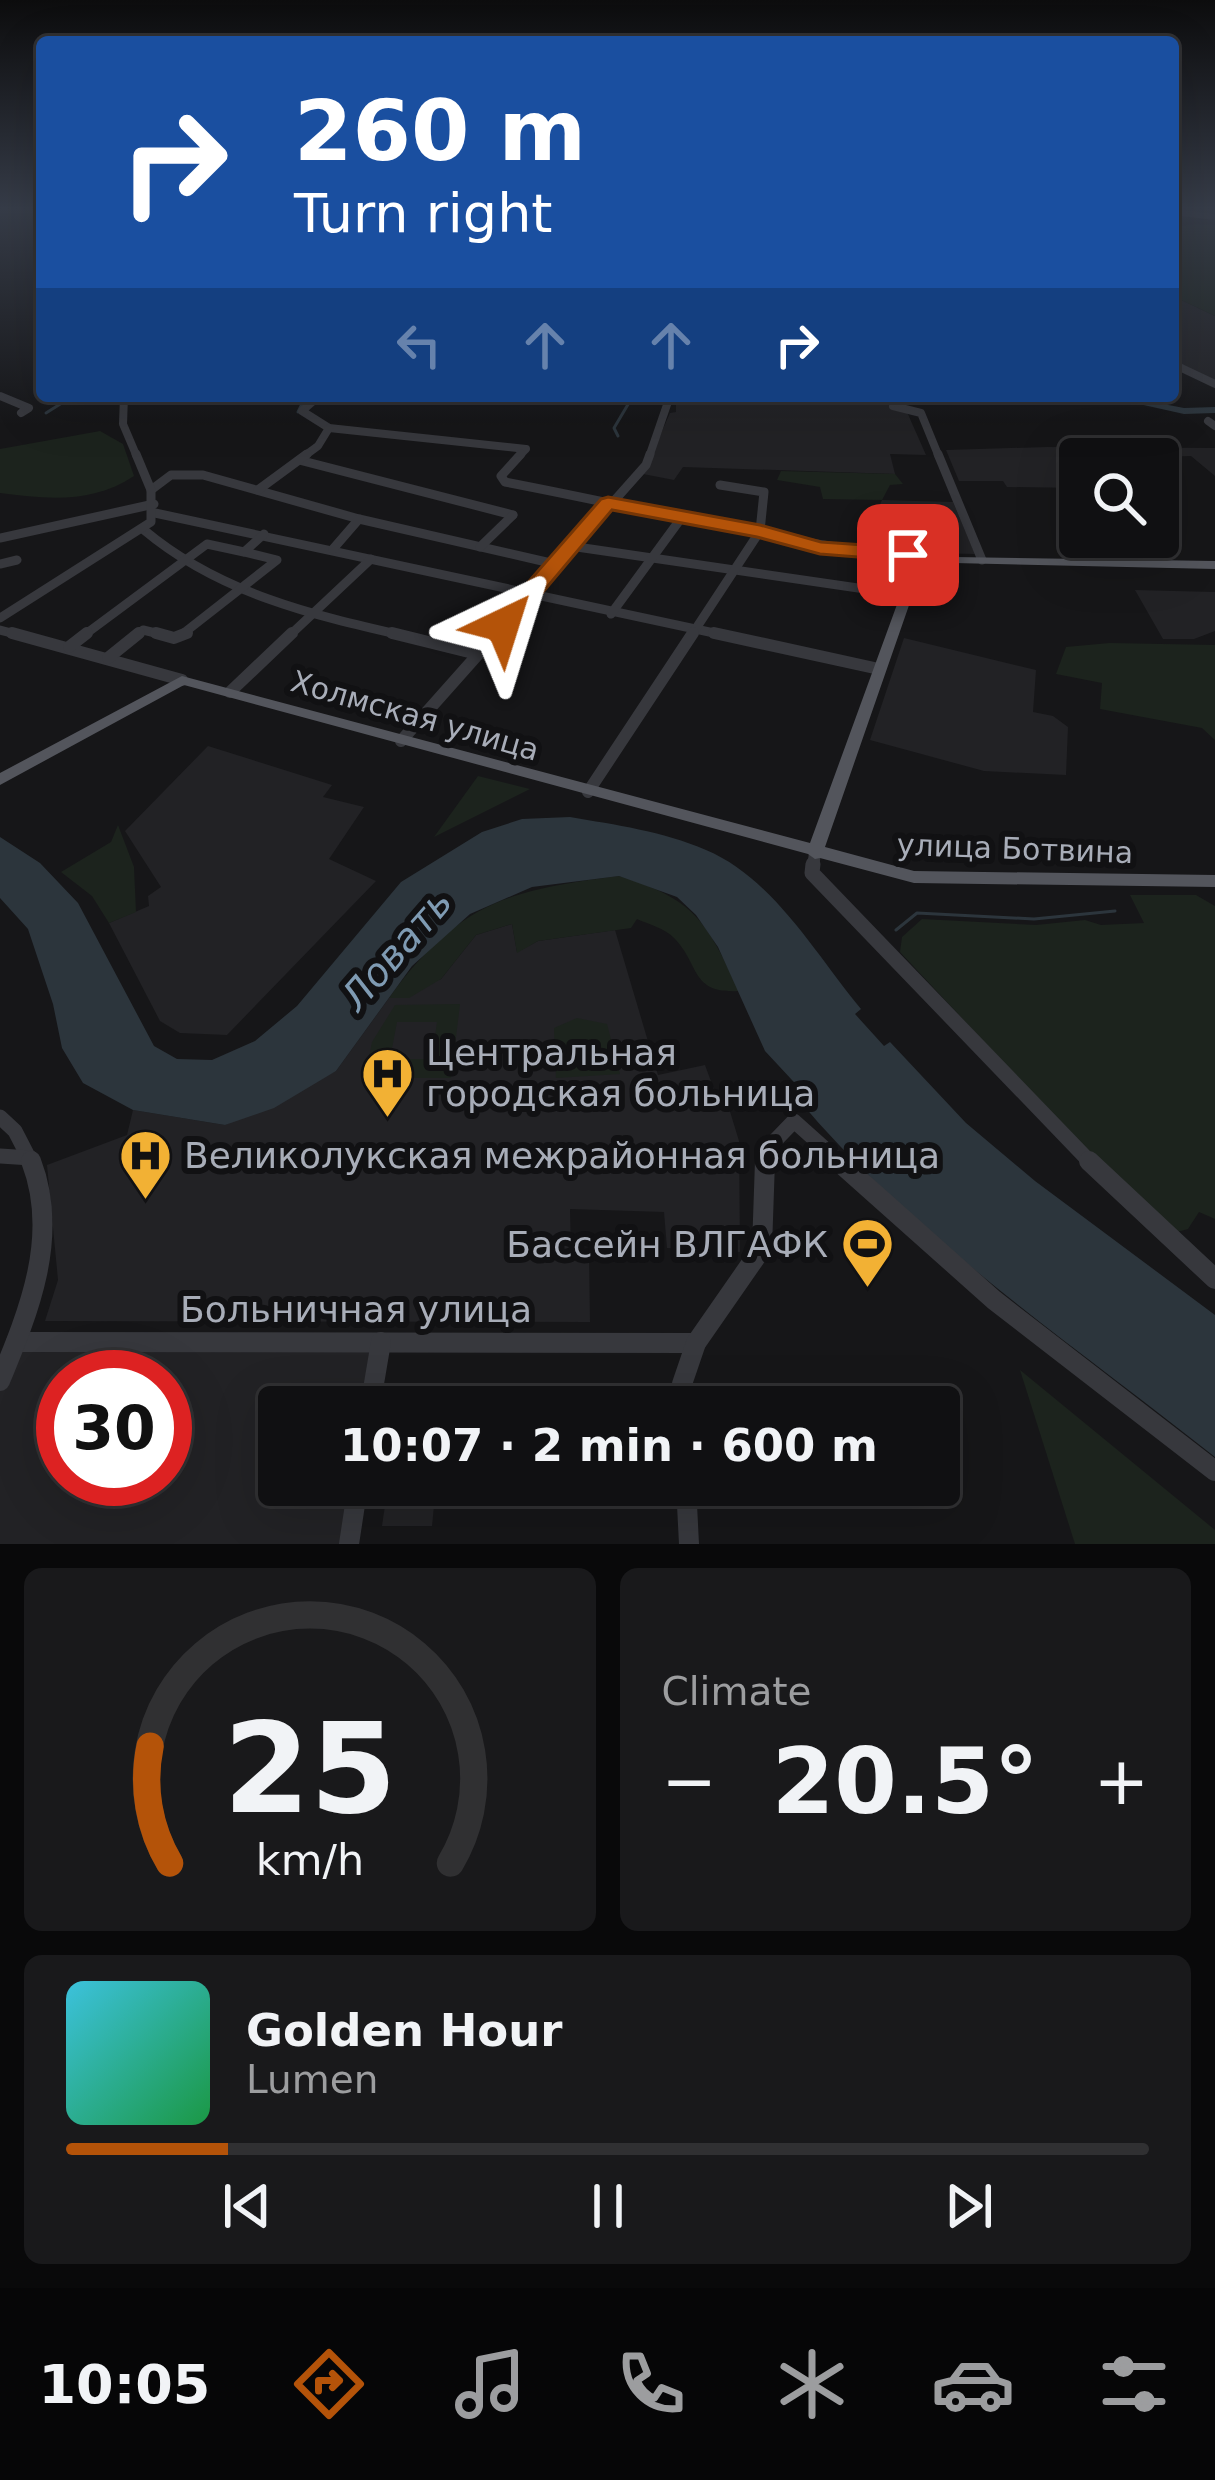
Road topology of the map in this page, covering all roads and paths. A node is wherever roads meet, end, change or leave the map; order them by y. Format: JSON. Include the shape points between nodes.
{"nodes":[{"id":1,"x":1179,"y":367,"type":"edge"},
{"id":2,"x":1215,"y":384,"type":"edge"},
{"id":3,"x":0,"y":396,"type":"edge"},
{"id":4,"x":124,"y":402,"type":"edge"},
{"id":5,"x":308,"y":402,"type":"edge"},
{"id":6,"x":668,"y":402,"type":"edge"},
{"id":7,"x":893,"y":406,"type":"dead end"},
{"id":8,"x":21,"y":413,"type":"dead end"},
{"id":9,"x":329,"y":428,"type":"junction"},
{"id":10,"x":299,"y":460,"type":"junction"},
{"id":11,"x":720,"y":485,"type":"dead end"},
{"id":12,"x":151,"y":490,"type":"junction"},
{"id":13,"x":258,"y":490,"type":"junction"},
{"id":14,"x":608,"y":503,"type":"junction"},
{"id":15,"x":154,"y":511,"type":"junction"},
{"id":16,"x":682,"y":517,"type":"junction"},
{"id":17,"x":358,"y":519,"type":"junction"},
{"id":18,"x":144,"y":530,"type":"junction"},
{"id":19,"x":760,"y":531,"type":"junction"},
{"id":20,"x":264,"y":534,"type":"junction"},
{"id":21,"x":0,"y":538,"type":"edge"},
{"id":22,"x":570,"y":546,"type":"junction"},
{"id":23,"x":480,"y":547,"type":"junction"},
{"id":24,"x":333,"y":549,"type":"junction"},
{"id":25,"x":244,"y":552,"type":"junction"},
{"id":26,"x":370,"y":559,"type":"junction"},
{"id":27,"x":17,"y":560,"type":"dead end"},
{"id":28,"x":932,"y":560,"type":"junction"},
{"id":29,"x":982,"y":560,"type":"junction"},
{"id":30,"x":649,"y":561,"type":"junction"},
{"id":31,"x":184,"y":562,"type":"junction"},
{"id":32,"x":0,"y":564,"type":"edge"},
{"id":33,"x":555,"y":564,"type":"junction"},
{"id":34,"x":1215,"y":565,"type":"edge"},
{"id":35,"x":735,"y":572,"type":"junction"},
{"id":36,"x":242,"y":589,"type":"junction"},
{"id":37,"x":906,"y":595,"type":"junction"},
{"id":38,"x":528,"y":596,"type":"junction"},
{"id":39,"x":316,"y":614,"type":"junction"},
{"id":40,"x":611,"y":614,"type":"junction"},
{"id":41,"x":0,"y":618,"type":"edge"},
{"id":42,"x":0,"y":630,"type":"edge"},
{"id":43,"x":694,"y":633,"type":"junction"},
{"id":44,"x":69,"y":647,"type":"junction"},
{"id":45,"x":478,"y":654,"type":"junction"},
{"id":46,"x":109,"y":658,"type":"junction"},
{"id":47,"x":879,"y":669,"type":"junction"},
{"id":48,"x":182,"y":680,"type":"junction"},
{"id":49,"x":230,"y":692,"type":"junction"},
{"id":50,"x":401,"y":741,"type":"junction"},
{"id":51,"x":0,"y":780,"type":"edge"},
{"id":52,"x":588,"y":792,"type":"junction"},
{"id":53,"x":815,"y":853,"type":"junction"},
{"id":54,"x":1215,"y":880,"type":"edge"},
{"id":55,"x":0,"y":1117,"type":"edge"},
{"id":56,"x":0,"y":1156,"type":"edge"},
{"id":57,"x":32,"y":1158,"type":"junction"},
{"id":58,"x":1215,"y":1279,"type":"edge"},
{"id":59,"x":16,"y":1342,"type":"junction"},
{"id":60,"x":381,"y":1342,"type":"junction"},
{"id":61,"x":696,"y":1343,"type":"junction"},
{"id":62,"x":0,"y":1381,"type":"edge"},
{"id":63,"x":374,"y":1386,"type":"edge"},
{"id":64,"x":682,"y":1386,"type":"edge"},
{"id":65,"x":1215,"y":1471,"type":"edge"},
{"id":66,"x":355,"y":1506,"type":"edge"},
{"id":67,"x":687,"y":1506,"type":"edge"},
{"id":68,"x":349,"y":1544,"type":"edge"},
{"id":69,"x":689,"y":1544,"type":"edge"}],
"edges":[{"from":1,"to":2,"type":"street"},
{"from":3,"to":8,"type":"street","via":[[29,408]]},
{"from":4,"to":12,"type":"street","via":[[123,424]]},
{"from":5,"to":9,"type":"street","via":[[302,411]]},
{"from":6,"to":14,"type":"street","via":[[646,465]]},
{"from":7,"to":29,"type":"street","via":[[921,413]]},
{"from":9,"to":10,"type":"street"},
{"from":9,"to":14,"type":"street","via":[[526,449],[501,476],[505,482]]},
{"from":10,"to":13,"type":"street"},
{"from":10,"to":23,"type":"street","via":[[513,515]]},
{"from":11,"to":19,"type":"street","via":[[764,492]]},
{"from":12,"to":13,"type":"street","via":[[186,473]]},
{"from":12,"to":15,"type":"street"},
{"from":13,"to":17,"type":"street"},
{"from":14,"to":16,"type":"street"},
{"from":14,"to":22,"type":"street"},
{"from":15,"to":18,"type":"street"},
{"from":15,"to":20,"type":"street"},
{"from":15,"to":21,"type":"street"},
{"from":16,"to":19,"type":"street"},
{"from":16,"to":30,"type":"street"},
{"from":17,"to":23,"type":"street"},
{"from":17,"to":24,"type":"street"},
{"from":18,"to":31,"type":"street"},
{"from":18,"to":41,"type":"street"},
{"from":19,"to":28,"type":"street","via":[[820,548]]},
{"from":19,"to":35,"type":"street"},
{"from":20,"to":24,"type":"street"},
{"from":20,"to":25,"type":"street"},
{"from":22,"to":30,"type":"street"},
{"from":22,"to":33,"type":"street"},
{"from":23,"to":33,"type":"street"},
{"from":24,"to":26,"type":"street"},
{"from":25,"to":31,"type":"street","via":[[207,544]]},
{"from":25,"to":36,"type":"street","via":[[277,560]]},
{"from":26,"to":38,"type":"street"},
{"from":26,"to":39,"type":"street"},
{"from":27,"to":32,"type":"street"},
{"from":28,"to":29,"type":"main road"},
{"from":28,"to":37,"type":"main road","via":[[916,570]]},
{"from":29,"to":34,"type":"main road"},
{"from":30,"to":35,"type":"street"},
{"from":30,"to":40,"type":"street"},
{"from":31,"to":36,"type":"street"},
{"from":31,"to":44,"type":"street"},
{"from":33,"to":38,"type":"street"},
{"from":35,"to":37,"type":"street"},
{"from":35,"to":43,"type":"street"},
{"from":36,"to":39,"type":"street"},
{"from":36,"to":46,"type":"street","via":[[185,635],[142,630]]},
{"from":37,"to":47,"type":"main road"},
{"from":38,"to":40,"type":"street"},
{"from":38,"to":45,"type":"street"},
{"from":39,"to":45,"type":"street"},
{"from":39,"to":49,"type":"street"},
{"from":40,"to":43,"type":"street"},
{"from":42,"to":44,"type":"street","name":"Холмская улица"},
{"from":43,"to":47,"type":"street"},
{"from":43,"to":52,"type":"street"},
{"from":44,"to":46,"type":"street","name":"Холмская улица"},
{"from":45,"to":50,"type":"street"},
{"from":46,"to":48,"type":"street","name":"Холмская улица"},
{"from":47,"to":53,"type":"main road"},
{"from":48,"to":49,"type":"main road","name":"Холмская улица"},
{"from":48,"to":51,"type":"main road"},
{"from":49,"to":50,"type":"main road","name":"Холмская улица"},
{"from":50,"to":52,"type":"main road","name":"Холмская улица"},
{"from":52,"to":53,"type":"main road","name":"Холмская улица"},
{"from":53,"to":54,"type":"main road","name":"улица Ботвина","via":[[914,877]]},
{"from":53,"to":58,"type":"street","via":[[812,873],[1072,1145]]},
{"from":55,"to":57,"type":"street"},
{"from":56,"to":57,"type":"street"},
{"from":57,"to":59,"type":"street","via":[[42,1232],[37,1280]]},
{"from":59,"to":60,"type":"street","name":"Больничная улица"},
{"from":59,"to":62,"type":"street"},
{"from":60,"to":61,"type":"street","name":"Больничная улица"},
{"from":60,"to":63,"type":"street"},
{"from":61,"to":64,"type":"street"},
{"from":61,"to":65,"type":"street","via":[[762,1248],[766,1151],[794,1121],[994,1300]]},
{"from":66,"to":68,"type":"street"},
{"from":67,"to":69,"type":"street"}]}
